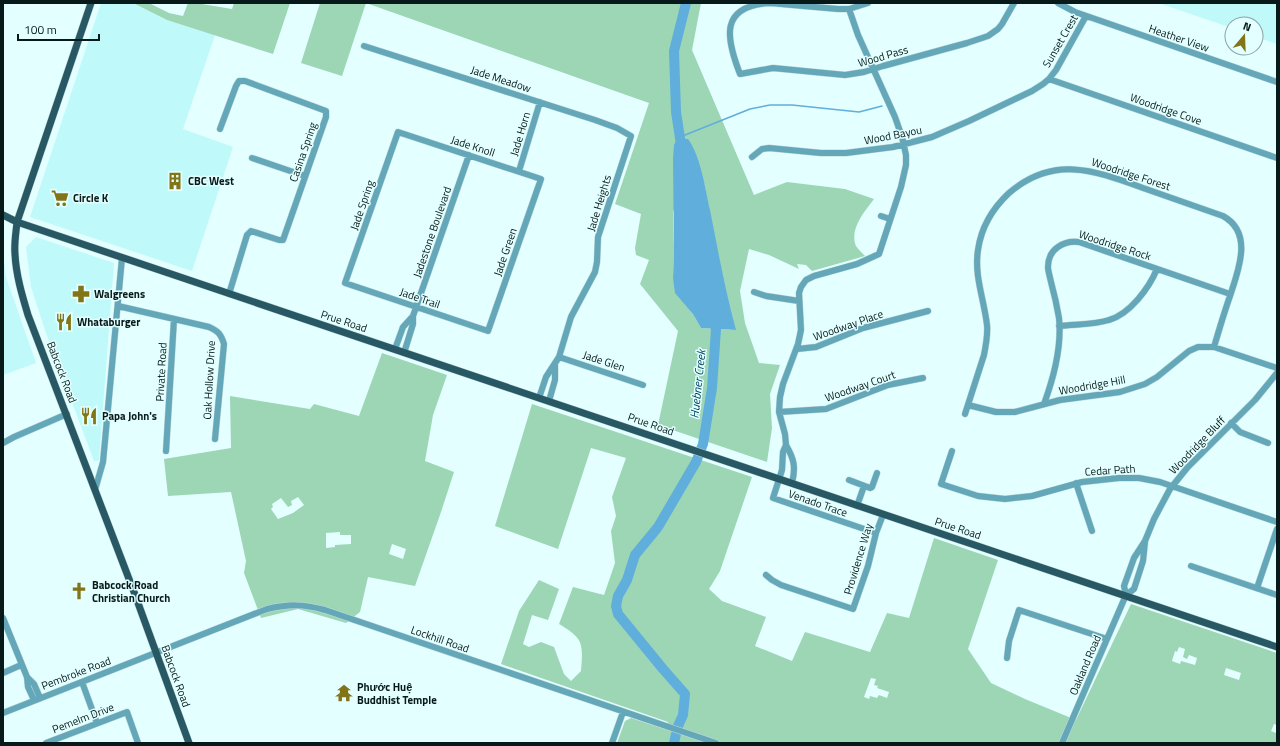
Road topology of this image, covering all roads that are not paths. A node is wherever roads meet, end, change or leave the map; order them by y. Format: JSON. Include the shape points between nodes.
{"nodes":[{"id":1,"x":91,"y":3,"type":"edge"},
{"id":2,"x":868,"y":3,"type":"edge"},
{"id":3,"x":1014,"y":3,"type":"edge"},
{"id":4,"x":1058,"y":3,"type":"edge"},
{"id":5,"x":849,"y":9,"type":"junction"},
{"id":6,"x":1086,"y":16,"type":"junction"},
{"id":7,"x":364,"y":46,"type":"dead end"},
{"id":8,"x":873,"y":69,"type":"junction"},
{"id":9,"x":1049,"y":79,"type":"junction"},
{"id":10,"x":1277,"y":82,"type":"edge"},
{"id":11,"x":1032,"y":91,"type":"joint"},
{"id":12,"x":540,"y":102,"type":"junction"},
{"id":13,"x":220,"y":128,"type":"dead end"},
{"id":14,"x":398,"y":132,"type":"joint"},
{"id":15,"x":631,"y":136,"type":"joint"},
{"id":16,"x":904,"y":145,"type":"junction"},
{"id":17,"x":469,"y":155,"type":"junction"},
{"id":18,"x":752,"y":157,"type":"dead end"},
{"id":19,"x":252,"y":158,"type":"dead end"},
{"id":20,"x":1277,"y":158,"type":"edge"},
{"id":21,"x":518,"y":171,"type":"junction"},
{"id":22,"x":305,"y":176,"type":"junction"},
{"id":23,"x":541,"y":179,"type":"joint"},
{"id":24,"x":3,"y":215,"type":"edge"},
{"id":25,"x":882,"y":216,"type":"dead end"},
{"id":26,"x":890,"y":219,"type":"junction"},
{"id":27,"x":3,"y":221,"type":"edge"},
{"id":28,"x":17,"y":222,"type":"junction"},
{"id":29,"x":122,"y":258,"type":"junction"},
{"id":30,"x":1157,"y":269,"type":"junction"},
{"id":31,"x":345,"y":283,"type":"joint"},
{"id":32,"x":754,"y":292,"type":"dead end"},
{"id":33,"x":229,"y":294,"type":"junction"},
{"id":34,"x":1230,"y":294,"type":"junction"},
{"id":35,"x":799,"y":301,"type":"junction"},
{"id":36,"x":118,"y":306,"type":"junction"},
{"id":37,"x":416,"y":307,"type":"junction"},
{"id":38,"x":928,"y":311,"type":"dead end"},
{"id":39,"x":413,"y":316,"type":"junction"},
{"id":40,"x":174,"y":319,"type":"junction"},
{"id":41,"x":1059,"y":326,"type":"junction"},
{"id":42,"x":488,"y":331,"type":"joint"},
{"id":43,"x":401,"y":332,"type":"junction"},
{"id":44,"x":410,"y":335,"type":"junction"},
{"id":45,"x":1214,"y":347,"type":"junction"},
{"id":46,"x":797,"y":349,"type":"junction"},
{"id":47,"x":395,"y":350,"type":"junction"},
{"id":48,"x":404,"y":353,"type":"junction"},
{"id":49,"x":559,"y":357,"type":"junction"},
{"id":50,"x":555,"y":365,"type":"junction"},
{"id":51,"x":1277,"y":368,"type":"edge"},
{"id":52,"x":1277,"y":373,"type":"edge"},
{"id":53,"x":923,"y":378,"type":"dead end"},
{"id":54,"x":545,"y":380,"type":"junction"},
{"id":55,"x":554,"y":384,"type":"junction"},
{"id":56,"x":643,"y":385,"type":"dead end"},
{"id":57,"x":539,"y":398,"type":"junction"},
{"id":58,"x":549,"y":401,"type":"junction"},
{"id":59,"x":1044,"y":404,"type":"junction"},
{"id":60,"x":968,"y":405,"type":"junction"},
{"id":61,"x":779,"y":412,"type":"junction"},
{"id":62,"x":66,"y":414,"type":"junction"},
{"id":63,"x":965,"y":414,"type":"dead end"},
{"id":64,"x":1231,"y":424,"type":"junction"},
{"id":65,"x":215,"y":439,"type":"dead end"},
{"id":66,"x":3,"y":443,"type":"edge"},
{"id":67,"x":1268,"y":443,"type":"dead end"},
{"id":68,"x":786,"y":445,"type":"junction"},
{"id":69,"x":166,"y":451,"type":"dead end"},
{"id":70,"x":952,"y":451,"type":"dead end"},
{"id":71,"x":783,"y":462,"type":"junction"},
{"id":72,"x":794,"y":463,"type":"junction"},
{"id":73,"x":877,"y":474,"type":"dead end"},
{"id":74,"x":780,"y":479,"type":"junction"},
{"id":75,"x":849,"y":480,"type":"dead end"},
{"id":76,"x":792,"y":483,"type":"junction"},
{"id":77,"x":1076,"y":483,"type":"junction"},
{"id":78,"x":864,"y":486,"type":"junction"},
{"id":79,"x":1172,"y":486,"type":"junction"},
{"id":80,"x":95,"y":490,"type":"junction"},
{"id":81,"x":857,"y":506,"type":"junction"},
{"id":82,"x":883,"y":515,"type":"junction"},
{"id":83,"x":1277,"y":522,"type":"edge"},
{"id":84,"x":1277,"y":529,"type":"edge"},
{"id":85,"x":1092,"y":532,"type":"dead end"},
{"id":86,"x":876,"y":534,"type":"junction"},
{"id":87,"x":1145,"y":541,"type":"junction"},
{"id":88,"x":1191,"y":566,"type":"dead end"},
{"id":89,"x":766,"y":575,"type":"dead end"},
{"id":90,"x":1257,"y":588,"type":"junction"},
{"id":91,"x":1126,"y":595,"type":"junction"},
{"id":92,"x":1277,"y":595,"type":"edge"},
{"id":93,"x":3,"y":618,"type":"edge"},
{"id":94,"x":1107,"y":639,"type":"junction"},
{"id":95,"x":1277,"y":647,"type":"edge"},
{"id":96,"x":157,"y":653,"type":"junction"},
{"id":97,"x":1007,"y":658,"type":"dead end"},
{"id":98,"x":21,"y":665,"type":"junction"},
{"id":99,"x":3,"y":673,"type":"edge"},
{"id":100,"x":82,"y":682,"type":"junction"},
{"id":101,"x":37,"y":699,"type":"junction"},
{"id":102,"x":3,"y":712,"type":"edge"},
{"id":103,"x":623,"y":712,"type":"junction"},
{"id":104,"x":97,"y":723,"type":"junction"},
{"id":105,"x":46,"y":743,"type":"edge"},
{"id":106,"x":138,"y":743,"type":"edge"},
{"id":107,"x":189,"y":743,"type":"edge"},
{"id":108,"x":612,"y":743,"type":"edge"},
{"id":109,"x":716,"y":743,"type":"edge"},
{"id":110,"x":1062,"y":743,"type":"edge"}],
"edges":[{"from":1,"to":28,"type":"main road","name":"Babcock Road"},
{"from":2,"to":5,"type":"street"},
{"from":3,"to":8,"type":"street","name":"Wood Pass","via":[[1002,24],[988,36]]},
{"from":4,"to":6,"type":"street","name":"Heather View"},
{"from":5,"to":8,"type":"street"},
{"from":5,"to":8,"type":"street","name":"Wood Pass","via":[[770,3],[741,10],[733,18],[730,30],[730,43],[740,74],[773,68],[845,75]]},
{"from":6,"to":9,"type":"street","name":"Sunset Crest"},
{"from":6,"to":10,"type":"street","name":"Heather View"},
{"from":7,"to":12,"type":"street","name":"Jade Meadow"},
{"from":8,"to":16,"type":"street","via":[[895,117]]},
{"from":9,"to":11,"type":"street","name":"Sunset Crest"},
{"from":9,"to":20,"type":"street","name":"Woodridge Cove"},
{"from":11,"to":16,"type":"street","name":"Wood Bayou","via":[[932,137]]},
{"from":12,"to":15,"type":"street","name":"Jade Meadow","via":[[617,128]]},
{"from":12,"to":21,"type":"street","name":"Jade Horn"},
{"from":13,"to":22,"type":"street","name":"Casina Spring","via":[[239,81],[326,111]]},
{"from":14,"to":17,"type":"street","name":"Jade Knoll"},
{"from":14,"to":31,"type":"street","name":"Jade Spring"},
{"from":15,"to":49,"type":"street","name":"Jade Heights","via":[[598,237],[595,272],[571,316]]},
{"from":16,"to":18,"type":"street","name":"Wood Bayou","via":[[846,153],[769,148],[756,152]]},
{"from":16,"to":26,"type":"street","via":[[906,165]]},
{"from":17,"to":21,"type":"street","name":"Jade Knoll"},
{"from":17,"to":37,"type":"street","name":"Jadestone Boulevard"},
{"from":19,"to":22,"type":"street"},
{"from":21,"to":23,"type":"street","name":"Jade Knoll"},
{"from":22,"to":33,"type":"street","name":"Casina Spring","via":[[283,240],[251,231],[247,235]]},
{"from":23,"to":42,"type":"street","name":"Jade Green"},
{"from":24,"to":28,"type":"main road","name":"Prue Road"},
{"from":25,"to":26,"type":"street"},
{"from":26,"to":35,"type":"street","via":[[879,254],[857,264],[806,280],[799,293]]},
{"from":27,"to":28,"type":"main road","name":"Prue Road"},
{"from":28,"to":29,"type":"main road","name":"Prue Road"},
{"from":28,"to":62,"type":"main road","name":"Babcock Road","via":[[15,253],[20,288]]},
{"from":29,"to":33,"type":"main road","name":"Prue Road"},
{"from":29,"to":36,"type":"street"},
{"from":30,"to":34,"type":"street","name":"Woodridge Rock"},
{"from":30,"to":41,"type":"street","via":[[1145,291],[1118,316],[1109,320]]},
{"from":30,"to":41,"type":"street","name":"Woodridge Rock","via":[[1079,242],[1061,244],[1050,258],[1048,267]]},
{"from":31,"to":37,"type":"street","name":"Jade Trail"},
{"from":32,"to":35,"type":"street"},
{"from":33,"to":47,"type":"main road","name":"Prue Road"},
{"from":34,"to":45,"type":"street","name":"Woodridge Forest"},
{"from":34,"to":60,"type":"street","name":"Woodridge Forest","via":[[1238,270],[1241,246],[1238,231],[1228,219],[1090,170],[1060,170],[1031,179],[1014,189],[999,203],[980,239],[976,269],[987,334],[984,355]]},
{"from":35,"to":46,"type":"street","via":[[801,330]]},
{"from":36,"to":40,"type":"street","name":"Oak Hollow Drive"},
{"from":36,"to":80,"type":"street","via":[[103,462]]},
{"from":37,"to":39,"type":"street","name":"Jadestone Boulevard"},
{"from":37,"to":42,"type":"street","name":"Jade Trail"},
{"from":38,"to":46,"type":"street","name":"Woodway Place","via":[[863,328],[816,347]]},
{"from":39,"to":43,"type":"street","name":"Jadestone Boulevard"},
{"from":39,"to":44,"type":"street","name":"Jadestone Boulevard"},
{"from":40,"to":65,"type":"street","name":"Oak Hollow Drive","via":[[209,327],[222,336],[224,344]]},
{"from":40,"to":69,"type":"street","name":"Private Road"},
{"from":41,"to":59,"type":"street","name":"Woodridge Rock","via":[[1056,365]]},
{"from":43,"to":44,"type":"street"},
{"from":43,"to":47,"type":"street","name":"Jadestone Boulevard"},
{"from":44,"to":48,"type":"street","name":"Jadestone Boulevard"},
{"from":45,"to":51,"type":"street","name":"Woodridge Hill"},
{"from":45,"to":59,"type":"street","name":"Woodridge Hill","via":[[1198,347],[1189,351],[1145,384],[1109,394]]},
{"from":46,"to":61,"type":"street","via":[[783,384]]},
{"from":47,"to":48,"type":"main road","name":"Prue Road"},
{"from":48,"to":57,"type":"main road","name":"Prue Road"},
{"from":49,"to":50,"type":"street","name":"Jade Heights"},
{"from":49,"to":56,"type":"street","name":"Jade Glen"},
{"from":50,"to":54,"type":"street","name":"Jade Heights"},
{"from":50,"to":55,"type":"street","name":"Jade Heights"},
{"from":52,"to":64,"type":"street","name":"Woodridge Bluff"},
{"from":53,"to":61,"type":"street","name":"Woodway Court","via":[[888,385],[826,409]]},
{"from":54,"to":55,"type":"street"},
{"from":54,"to":57,"type":"street","name":"Jade Heights"},
{"from":55,"to":58,"type":"street","name":"Jade Heights"},
{"from":57,"to":58,"type":"main road","name":"Prue Road"},
{"from":58,"to":74,"type":"main road","name":"Prue Road"},
{"from":59,"to":60,"type":"street","name":"Woodridge Hill","via":[[1005,412]]},
{"from":60,"to":63,"type":"street","name":"Woodridge Forest"},
{"from":61,"to":68,"type":"street"},
{"from":62,"to":66,"type":"street"},
{"from":62,"to":80,"type":"main road","name":"Babcock Road"},
{"from":64,"to":67,"type":"street","via":[[1240,432]]},
{"from":64,"to":79,"type":"street","name":"Woodridge Bluff"},
{"from":68,"to":71,"type":"street"},
{"from":68,"to":72,"type":"street"},
{"from":70,"to":77,"type":"street","name":"Cedar Path","via":[[941,484],[978,496],[1005,499],[1032,496]]},
{"from":71,"to":72,"type":"street"},
{"from":71,"to":74,"type":"street"},
{"from":72,"to":76,"type":"street"},
{"from":73,"to":78,"type":"street","via":[[872,487]]},
{"from":74,"to":76,"type":"main road","name":"Prue Road"},
{"from":74,"to":86,"type":"street","name":"Venado Trace","via":[[773,498]]},
{"from":75,"to":78,"type":"street"},
{"from":76,"to":81,"type":"main road","name":"Prue Road"},
{"from":77,"to":79,"type":"street","name":"Cedar Path","via":[[1129,477]]},
{"from":77,"to":85,"type":"street"},
{"from":78,"to":81,"type":"street"},
{"from":79,"to":83,"type":"street","name":"Cedar Path"},
{"from":79,"to":87,"type":"street","name":"Woodridge Bluff"},
{"from":80,"to":96,"type":"main road","name":"Babcock Road"},
{"from":81,"to":82,"type":"main road","name":"Prue Road"},
{"from":82,"to":86,"type":"street","name":"Providence Way"},
{"from":82,"to":91,"type":"main road","name":"Prue Road"},
{"from":84,"to":90,"type":"street"},
{"from":86,"to":89,"type":"street","name":"Providence Way","via":[[853,609],[780,584]]},
{"from":87,"to":91,"type":"street","name":"Woodridge Bluff","via":[[1134,558],[1124,586]]},
{"from":87,"to":91,"type":"street","name":"Woodridge Bluff","via":[[1143,560],[1134,589]]},
{"from":88,"to":90,"type":"street"},
{"from":90,"to":92,"type":"street"},
{"from":91,"to":94,"type":"street","name":"Oakland Road"},
{"from":91,"to":95,"type":"main road","name":"Prue Road"},
{"from":93,"to":98,"type":"street"},
{"from":94,"to":97,"type":"street","via":[[1019,610],[1009,641]]},
{"from":94,"to":110,"type":"street","name":"Oakland Road"},
{"from":96,"to":100,"type":"street","name":"Pembroke Road"},
{"from":96,"to":103,"type":"street","name":"Lockhill Road","via":[[267,609],[289,604],[302,605],[325,610]]},
{"from":96,"to":107,"type":"main road","name":"Babcock Road"},
{"from":98,"to":99,"type":"street"},
{"from":98,"to":101,"type":"street","via":[[28,687]]},
{"from":100,"to":101,"type":"street","name":"Pembroke Road"},
{"from":100,"to":104,"type":"street"},
{"from":101,"to":102,"type":"street","name":"Pembroke Road"},
{"from":103,"to":108,"type":"street"},
{"from":103,"to":109,"type":"street","name":"Lockhill Road"},
{"from":104,"to":105,"type":"street","name":"Pemelm Drive"},
{"from":104,"to":106,"type":"street","name":"Pemelm Drive","via":[[128,712]]}]}
